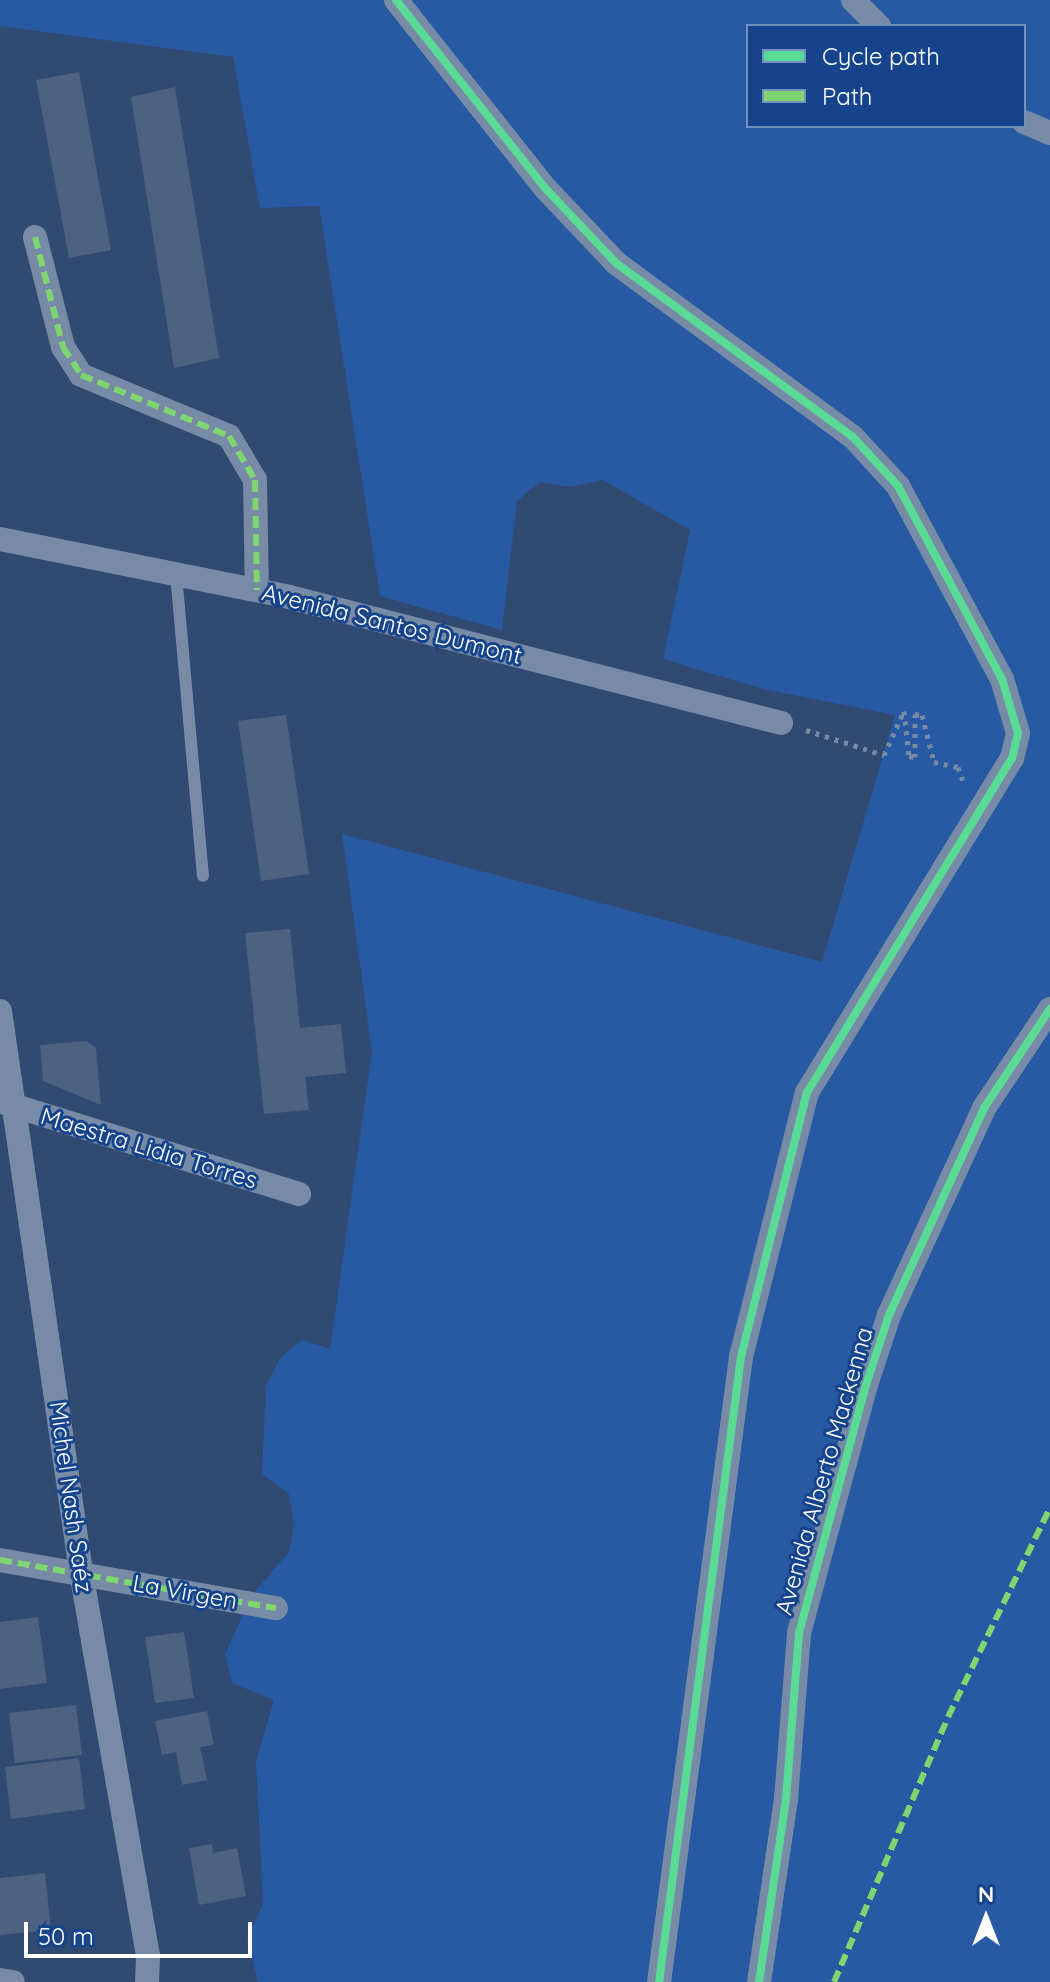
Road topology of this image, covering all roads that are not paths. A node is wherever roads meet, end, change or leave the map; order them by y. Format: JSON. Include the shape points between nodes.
{"nodes":[{"id":1,"x":396,"y":0,"type":"edge"},
{"id":2,"x":853,"y":0,"type":"edge"},
{"id":3,"x":877,"y":24,"type":"edge"},
{"id":4,"x":1026,"y":123,"type":"edge"},
{"id":5,"x":1050,"y":133,"type":"edge"},
{"id":6,"x":35,"y":237,"type":"dead end"},
{"id":7,"x":0,"y":539,"type":"edge"},
{"id":8,"x":176,"y":574,"type":"junction"},
{"id":9,"x":257,"y":590,"type":"junction"},
{"id":10,"x":781,"y":723,"type":"road end"},
{"id":11,"x":203,"y":876,"type":"dead end"},
{"id":12,"x":1050,"y":1009,"type":"edge"},
{"id":13,"x":0,"y":1011,"type":"edge"},
{"id":14,"x":7,"y":1104,"type":"edge"},
{"id":15,"x":299,"y":1194,"type":"dead end"},
{"id":16,"x":0,"y":1560,"type":"edge"},
{"id":17,"x":81,"y":1572,"type":"junction"},
{"id":18,"x":276,"y":1608,"type":"dead end"},
{"id":19,"x":0,"y":1980,"type":"edge"},
{"id":20,"x":13,"y":1982,"type":"edge"},
{"id":21,"x":147,"y":1982,"type":"edge"},
{"id":22,"x":659,"y":1982,"type":"edge"},
{"id":23,"x":759,"y":1982,"type":"edge"}],
"edges":[{"from":1,"to":22,"type":"street","via":[[536,177],[616,263],[853,437],[898,486],[932,537],[1014,707],[1012,758],[803,1106],[741,1357]]},
{"from":2,"to":3,"type":"street"},
{"from":4,"to":5,"type":"street"},
{"from":6,"to":9,"type":"street","via":[[63,347],[81,375],[229,436],[255,480]]},
{"from":7,"to":8,"type":"street","name":"Avenida Santos Dumont"},
{"from":8,"to":9,"type":"street","name":"Avenida Santos Dumont"},
{"from":8,"to":11,"type":"lane"},
{"from":9,"to":10,"type":"street","name":"Avenida Santos Dumont"},
{"from":12,"to":23,"type":"street","name":"Avenida Alberto Mackenna","via":[[984,1108],[889,1315],[866,1385],[799,1633],[786,1799]]},
{"from":13,"to":14,"type":"street","name":"Michel Nash Saéz"},
{"from":14,"to":15,"type":"street","name":"Maestra Lidia Torres"},
{"from":14,"to":17,"type":"street","name":"Michel Nash Saéz"},
{"from":16,"to":17,"type":"street","name":"La Virgen"},
{"from":17,"to":18,"type":"street","name":"La Virgen"},
{"from":17,"to":21,"type":"street","name":"Michel Nash Saéz","via":[[148,1955]]},
{"from":19,"to":20,"type":"street"}]}
